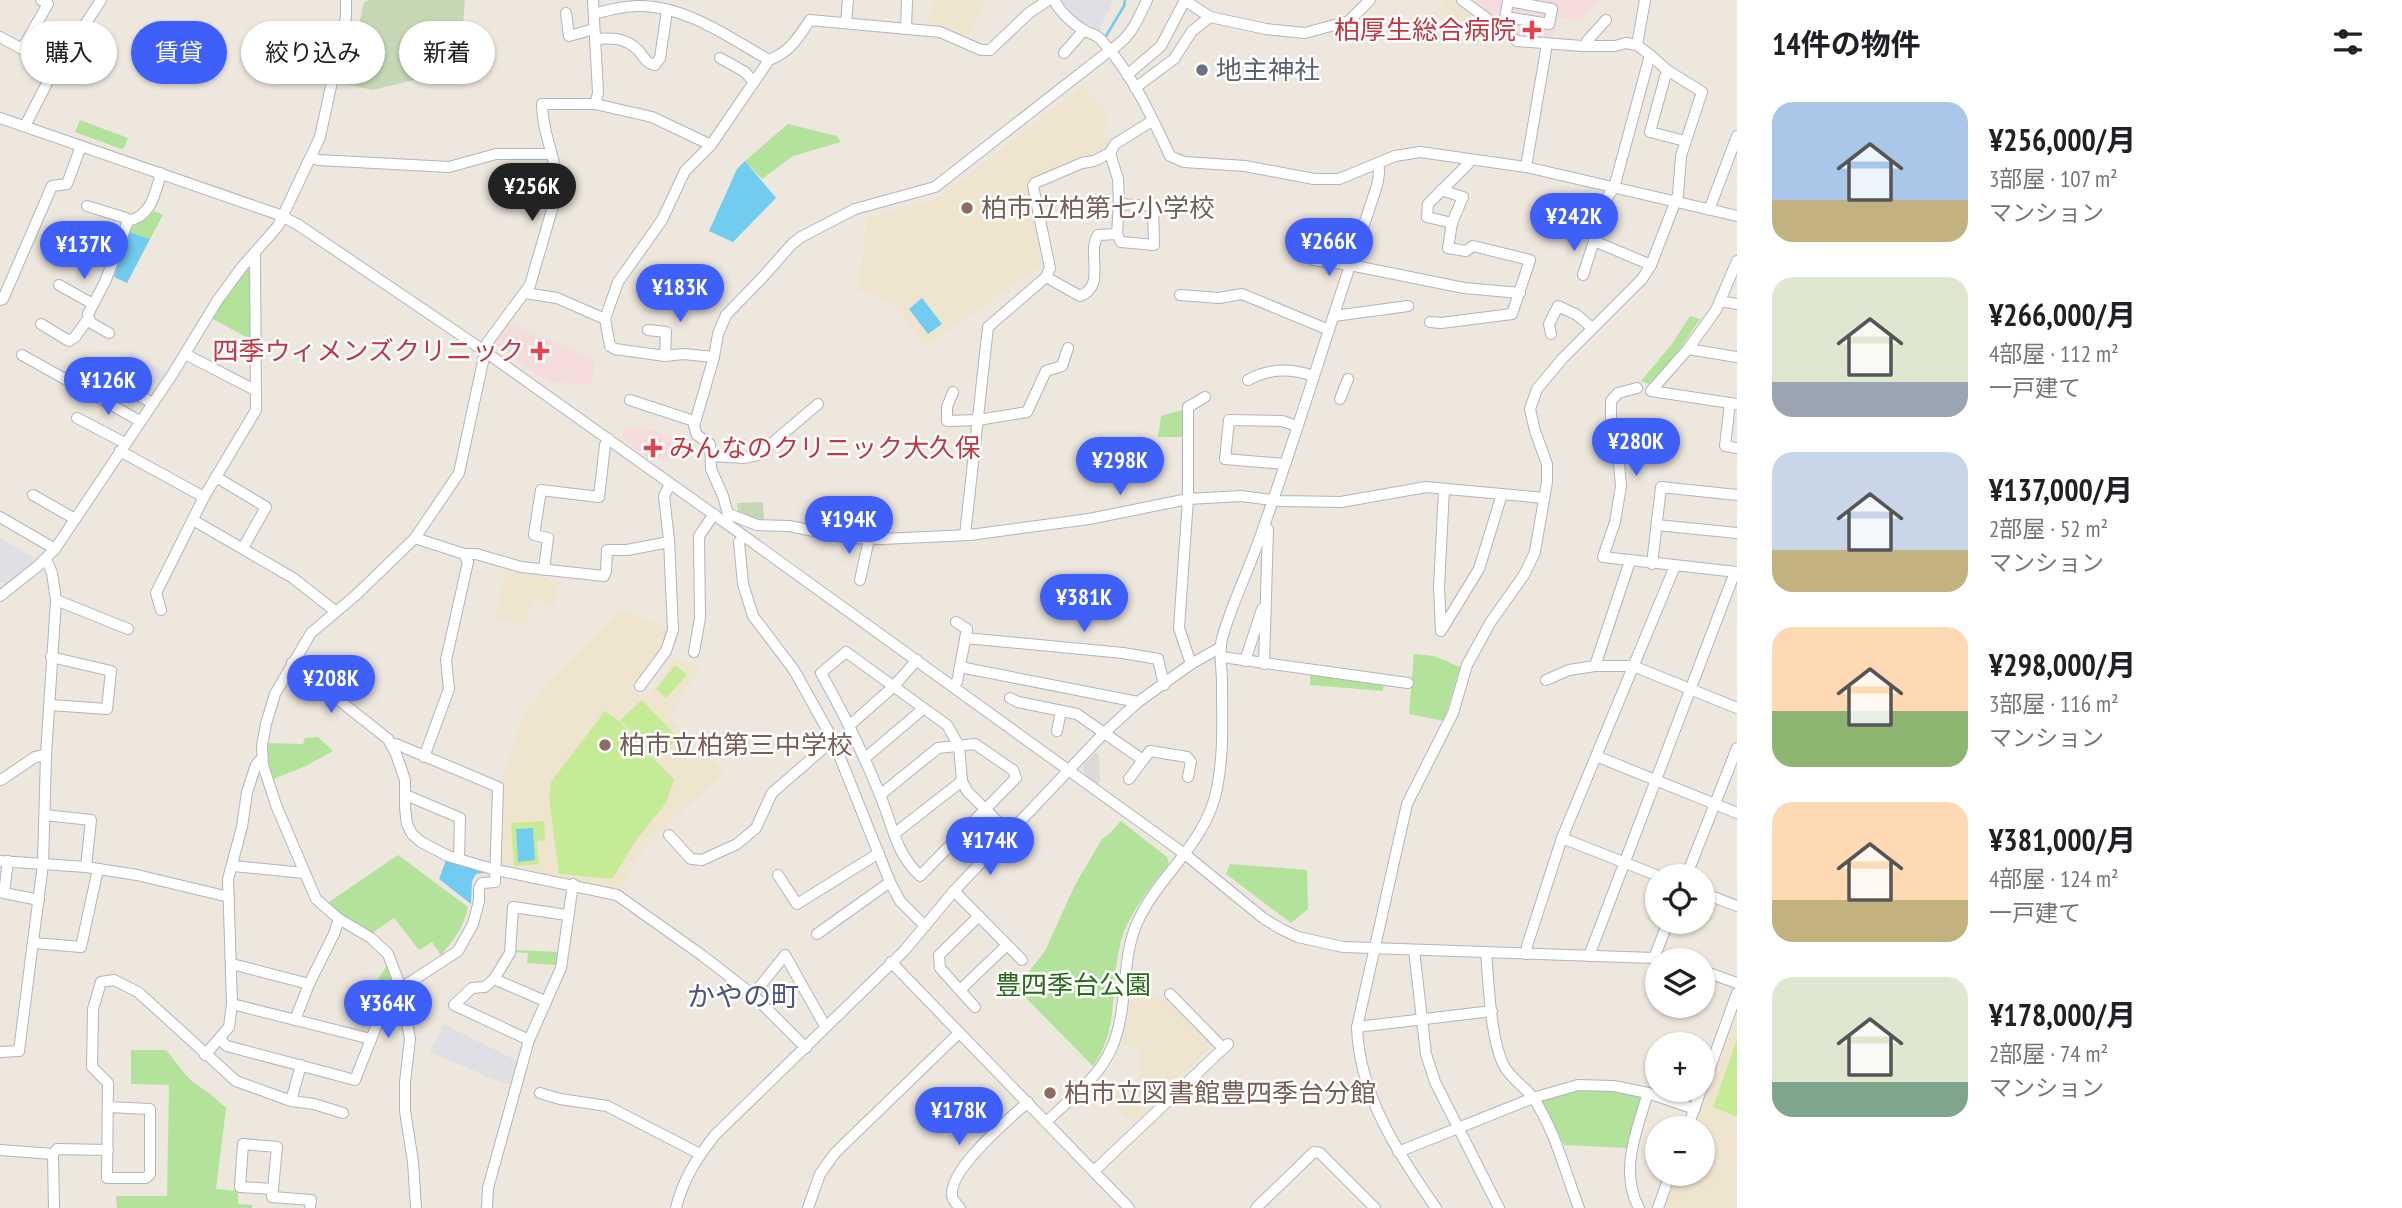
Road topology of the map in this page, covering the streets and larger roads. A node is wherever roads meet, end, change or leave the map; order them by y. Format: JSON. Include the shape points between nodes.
{"nodes":[{"id":1,"x":41,"y":0,"type":"edge"},
{"id":2,"x":101,"y":0,"type":"edge"},
{"id":3,"x":346,"y":0,"type":"edge"},
{"id":4,"x":593,"y":0,"type":"edge"},
{"id":5,"x":848,"y":0,"type":"edge"},
{"id":6,"x":907,"y":0,"type":"edge"},
{"id":7,"x":1048,"y":0,"type":"edge"},
{"id":8,"x":1054,"y":0,"type":"edge"},
{"id":9,"x":1147,"y":0,"type":"edge"},
{"id":10,"x":1186,"y":0,"type":"edge"},
{"id":11,"x":1370,"y":0,"type":"edge"},
{"id":12,"x":1462,"y":0,"type":"edge"},
{"id":13,"x":1645,"y":0,"type":"edge"},
{"id":14,"x":1198,"y":4,"type":"edge"},
{"id":15,"x":667,"y":10,"type":"junction"},
{"id":16,"x":566,"y":13,"type":"dead end"},
{"id":17,"x":594,"y":14,"type":"junction"},
{"id":18,"x":1210,"y":16,"type":"junction"},
{"id":19,"x":1506,"y":16,"type":"dead end"},
{"id":20,"x":1606,"y":20,"type":"dead end"},
{"id":21,"x":846,"y":23,"type":"junction"},
{"id":22,"x":906,"y":29,"type":"junction"},
{"id":23,"x":1084,"y":30,"type":"junction"},
{"id":24,"x":1501,"y":30,"type":"junction"},
{"id":25,"x":594,"y":34,"type":"junction"},
{"id":26,"x":0,"y":37,"type":"edge"},
{"id":27,"x":1547,"y":44,"type":"junction"},
{"id":28,"x":1637,"y":45,"type":"junction"},
{"id":29,"x":1587,"y":46,"type":"junction"},
{"id":30,"x":1110,"y":51,"type":"junction"},
{"id":31,"x":1064,"y":53,"type":"dead end"},
{"id":32,"x":1650,"y":55,"type":"junction"},
{"id":33,"x":720,"y":58,"type":"dead end"},
{"id":34,"x":769,"y":60,"type":"junction"},
{"id":35,"x":1667,"y":70,"type":"junction"},
{"id":36,"x":1127,"y":75,"type":"junction"},
{"id":37,"x":753,"y":82,"type":"junction"},
{"id":38,"x":1135,"y":88,"type":"junction"},
{"id":39,"x":595,"y":104,"type":"junction"},
{"id":40,"x":0,"y":118,"type":"edge"},
{"id":41,"x":1152,"y":121,"type":"junction"},
{"id":42,"x":25,"y":126,"type":"junction"},
{"id":43,"x":1737,"y":136,"type":"edge"},
{"id":44,"x":1685,"y":141,"type":"junction"},
{"id":45,"x":711,"y":145,"type":"junction"},
{"id":46,"x":81,"y":146,"type":"junction"},
{"id":47,"x":1110,"y":153,"type":"junction"},
{"id":48,"x":551,"y":154,"type":"junction"},
{"id":49,"x":312,"y":157,"type":"junction"},
{"id":50,"x":1469,"y":159,"type":"junction"},
{"id":51,"x":1378,"y":163,"type":"junction"},
{"id":52,"x":1526,"y":167,"type":"junction"},
{"id":53,"x":162,"y":173,"type":"junction"},
{"id":54,"x":1614,"y":188,"type":"junction"},
{"id":55,"x":1440,"y":190,"type":"junction"},
{"id":56,"x":1676,"y":202,"type":"junction"},
{"id":57,"x":1119,"y":204,"type":"junction"},
{"id":58,"x":87,"y":206,"type":"dead end"},
{"id":59,"x":1709,"y":210,"type":"junction"},
{"id":60,"x":284,"y":216,"type":"junction"},
{"id":61,"x":1737,"y":216,"type":"edge"},
{"id":62,"x":128,"y":221,"type":"junction"},
{"id":63,"x":1452,"y":223,"type":"junction"},
{"id":64,"x":1117,"y":234,"type":"junction"},
{"id":65,"x":1594,"y":241,"type":"junction"},
{"id":66,"x":74,"y":246,"type":"dead end"},
{"id":67,"x":255,"y":254,"type":"junction"},
{"id":68,"x":114,"y":258,"type":"junction"},
{"id":69,"x":1313,"y":260,"type":"dead end"},
{"id":70,"x":1737,"y":261,"type":"edge"},
{"id":71,"x":1350,"y":265,"type":"junction"},
{"id":72,"x":1651,"y":265,"type":"junction"},
{"id":73,"x":1583,"y":275,"type":"dead end"},
{"id":74,"x":1046,"y":277,"type":"junction"},
{"id":75,"x":59,"y":285,"type":"dead end"},
{"id":76,"x":525,"y":293,"type":"junction"},
{"id":77,"x":1520,"y":293,"type":"junction"},
{"id":78,"x":1180,"y":295,"type":"dead end"},
{"id":79,"x":0,"y":300,"type":"edge"},
{"id":80,"x":1720,"y":301,"type":"junction"},
{"id":81,"x":93,"y":304,"type":"junction"},
{"id":82,"x":1737,"y":304,"type":"edge"},
{"id":83,"x":1408,"y":306,"type":"dead end"},
{"id":84,"x":1334,"y":316,"type":"junction"},
{"id":85,"x":88,"y":319,"type":"junction"},
{"id":86,"x":606,"y":319,"type":"junction"},
{"id":87,"x":1430,"y":321,"type":"dead end"},
{"id":88,"x":41,"y":324,"type":"dead end"},
{"id":89,"x":1592,"y":328,"type":"junction"},
{"id":90,"x":648,"y":330,"type":"dead end"},
{"id":91,"x":1329,"y":330,"type":"junction"},
{"id":92,"x":109,"y":333,"type":"dead end"},
{"id":93,"x":1551,"y":334,"type":"dead end"},
{"id":94,"x":1068,"y":348,"type":"dead end"},
{"id":95,"x":1688,"y":349,"type":"junction"},
{"id":96,"x":484,"y":351,"type":"junction"},
{"id":97,"x":186,"y":354,"type":"junction"},
{"id":98,"x":22,"y":355,"type":"dead end"},
{"id":99,"x":665,"y":356,"type":"junction"},
{"id":100,"x":1737,"y":356,"type":"edge"},
{"id":101,"x":714,"y":357,"type":"junction"},
{"id":102,"x":1314,"y":376,"type":"junction"},
{"id":103,"x":1348,"y":379,"type":"dead end"},
{"id":104,"x":1248,"y":380,"type":"dead end"},
{"id":105,"x":112,"y":382,"type":"dead end"},
{"id":106,"x":1637,"y":388,"type":"dead end"},
{"id":107,"x":255,"y":390,"type":"junction"},
{"id":108,"x":953,"y":392,"type":"dead end"},
{"id":109,"x":1205,"y":397,"type":"dead end"},
{"id":110,"x":1340,"y":399,"type":"dead end"},
{"id":111,"x":629,"y":400,"type":"dead end"},
{"id":112,"x":153,"y":403,"type":"junction"},
{"id":113,"x":1734,"y":403,"type":"edge"},
{"id":114,"x":818,"y":404,"type":"dead end"},
{"id":115,"x":77,"y":418,"type":"dead end"},
{"id":116,"x":978,"y":419,"type":"junction"},
{"id":117,"x":141,"y":421,"type":"junction"},
{"id":118,"x":694,"y":421,"type":"junction"},
{"id":119,"x":1297,"y":426,"type":"junction"},
{"id":120,"x":608,"y":439,"type":"junction"},
{"id":121,"x":122,"y":447,"type":"junction"},
{"id":122,"x":1737,"y":448,"type":"edge"},
{"id":123,"x":711,"y":456,"type":"junction"},
{"id":124,"x":1285,"y":464,"type":"junction"},
{"id":125,"x":216,"y":477,"type":"junction"},
{"id":126,"x":670,"y":484,"type":"junction"},
{"id":127,"x":1444,"y":489,"type":"junction"},
{"id":128,"x":1502,"y":494,"type":"junction"},
{"id":129,"x":33,"y":495,"type":"dead end"},
{"id":130,"x":1737,"y":495,"type":"edge"},
{"id":131,"x":204,"y":497,"type":"junction"},
{"id":132,"x":1544,"y":498,"type":"junction"},
{"id":133,"x":1188,"y":499,"type":"junction"},
{"id":134,"x":1273,"y":499,"type":"junction"},
{"id":135,"x":713,"y":514,"type":"junction"},
{"id":136,"x":0,"y":517,"type":"edge"},
{"id":137,"x":75,"y":519,"type":"junction"},
{"id":138,"x":728,"y":519,"type":"junction"},
{"id":139,"x":193,"y":520,"type":"junction"},
{"id":140,"x":1657,"y":525,"type":"junction"},
{"id":141,"x":1264,"y":527,"type":"junction"},
{"id":142,"x":1737,"y":533,"type":"edge"},
{"id":143,"x":744,"y":536,"type":"junction"},
{"id":144,"x":965,"y":536,"type":"junction"},
{"id":145,"x":415,"y":538,"type":"junction"},
{"id":146,"x":869,"y":538,"type":"junction"},
{"id":147,"x":669,"y":540,"type":"junction"},
{"id":148,"x":243,"y":548,"type":"junction"},
{"id":149,"x":55,"y":549,"type":"junction"},
{"id":150,"x":464,"y":554,"type":"junction"},
{"id":151,"x":46,"y":559,"type":"junction"},
{"id":152,"x":1630,"y":561,"type":"junction"},
{"id":153,"x":1652,"y":564,"type":"junction"},
{"id":154,"x":1675,"y":566,"type":"junction"},
{"id":155,"x":544,"y":570,"type":"junction"},
{"id":156,"x":1736,"y":572,"type":"edge"},
{"id":157,"x":860,"y":580,"type":"dead end"},
{"id":158,"x":3,"y":591,"type":"edge"},
{"id":159,"x":1266,"y":597,"type":"junction"},
{"id":160,"x":56,"y":600,"type":"junction"},
{"id":161,"x":161,"y":610,"type":"dead end"},
{"id":162,"x":335,"y":611,"type":"junction"},
{"id":163,"x":956,"y":622,"type":"dead end"},
{"id":164,"x":128,"y":629,"type":"dead end"},
{"id":165,"x":965,"y":638,"type":"junction"},
{"id":166,"x":694,"y":652,"type":"dead end"},
{"id":167,"x":1221,"y":652,"type":"junction"},
{"id":168,"x":51,"y":657,"type":"junction"},
{"id":169,"x":916,"y":660,"type":"junction"},
{"id":170,"x":1245,"y":661,"type":"junction"},
{"id":171,"x":292,"y":663,"type":"junction"},
{"id":172,"x":1191,"y":664,"type":"junction"},
{"id":173,"x":1264,"y":664,"type":"junction"},
{"id":174,"x":1595,"y":666,"type":"junction"},
{"id":175,"x":1633,"y":666,"type":"junction"},
{"id":176,"x":960,"y":667,"type":"junction"},
{"id":177,"x":1546,"y":680,"type":"dead end"},
{"id":178,"x":1408,"y":683,"type":"dead end"},
{"id":179,"x":1164,"y":685,"type":"junction"},
{"id":180,"x":640,"y":686,"type":"dead end"},
{"id":181,"x":893,"y":687,"type":"junction"},
{"id":182,"x":953,"y":687,"type":"junction"},
{"id":183,"x":1690,"y":688,"type":"junction"},
{"id":184,"x":1010,"y":698,"type":"dead end"},
{"id":185,"x":1138,"y":702,"type":"junction"},
{"id":186,"x":50,"y":705,"type":"junction"},
{"id":187,"x":1737,"y":708,"type":"edge"},
{"id":188,"x":923,"y":709,"type":"junction"},
{"id":189,"x":1061,"y":711,"type":"junction"},
{"id":190,"x":850,"y":725,"type":"junction"},
{"id":191,"x":1057,"y":731,"type":"dead end"},
{"id":192,"x":1104,"y":733,"type":"junction"},
{"id":193,"x":833,"y":740,"type":"junction"},
{"id":194,"x":392,"y":746,"type":"junction"},
{"id":195,"x":958,"y":746,"type":"junction"},
{"id":196,"x":1737,"y":748,"type":"edge"},
{"id":197,"x":46,"y":755,"type":"junction"},
{"id":198,"x":1596,"y":756,"type":"junction"},
{"id":199,"x":424,"y":757,"type":"junction"},
{"id":200,"x":262,"y":758,"type":"junction"},
{"id":201,"x":864,"y":759,"type":"junction"},
{"id":202,"x":1143,"y":760,"type":"junction"},
{"id":203,"x":1068,"y":771,"type":"junction"},
{"id":204,"x":1188,"y":777,"type":"dead end"},
{"id":205,"x":0,"y":779,"type":"edge"},
{"id":206,"x":1129,"y":779,"type":"dead end"},
{"id":207,"x":1656,"y":780,"type":"junction"},
{"id":208,"x":962,"y":781,"type":"junction"},
{"id":209,"x":406,"y":795,"type":"junction"},
{"id":210,"x":880,"y":795,"type":"junction"},
{"id":211,"x":1715,"y":804,"type":"junction"},
{"id":212,"x":985,"y":809,"type":"junction"},
{"id":213,"x":1737,"y":813,"type":"edge"},
{"id":214,"x":45,"y":815,"type":"junction"},
{"id":215,"x":1009,"y":833,"type":"junction"},
{"id":216,"x":894,"y":834,"type":"junction"},
{"id":217,"x":669,"y":835,"type":"dead end"},
{"id":218,"x":1562,"y":838,"type":"junction"},
{"id":219,"x":879,"y":853,"type":"junction"},
{"id":220,"x":1185,"y":855,"type":"junction"},
{"id":221,"x":459,"y":859,"type":"junction"},
{"id":222,"x":4,"y":861,"type":"edge"},
{"id":223,"x":1625,"y":862,"type":"junction"},
{"id":224,"x":43,"y":863,"type":"junction"},
{"id":225,"x":1691,"y":864,"type":"edge"},
{"id":226,"x":233,"y":866,"type":"junction"},
{"id":227,"x":86,"y":867,"type":"junction"},
{"id":228,"x":98,"y":869,"type":"junction"},
{"id":229,"x":496,"y":870,"type":"junction"},
{"id":230,"x":1645,"y":870,"type":"edge"},
{"id":231,"x":304,"y":873,"type":"junction"},
{"id":232,"x":778,"y":875,"type":"dead end"},
{"id":233,"x":890,"y":882,"type":"junction"},
{"id":234,"x":573,"y":884,"type":"junction"},
{"id":235,"x":954,"y":891,"type":"junction"},
{"id":236,"x":229,"y":897,"type":"junction"},
{"id":237,"x":1715,"y":898,"type":"edge"},
{"id":238,"x":40,"y":900,"type":"junction"},
{"id":239,"x":1737,"y":906,"type":"edge"},
{"id":240,"x":567,"y":915,"type":"junction"},
{"id":241,"x":979,"y":916,"type":"junction"},
{"id":242,"x":339,"y":919,"type":"junction"},
{"id":243,"x":925,"y":926,"type":"junction"},
{"id":244,"x":817,"y":934,"type":"dead end"},
{"id":245,"x":34,"y":943,"type":"junction"},
{"id":246,"x":1007,"y":945,"type":"junction"},
{"id":247,"x":1374,"y":949,"type":"junction"},
{"id":248,"x":1414,"y":950,"type":"junction"},
{"id":249,"x":1486,"y":953,"type":"junction"},
{"id":250,"x":1526,"y":954,"type":"junction"},
{"id":251,"x":1589,"y":956,"type":"junction"},
{"id":252,"x":1645,"y":958,"type":"edge"},
{"id":253,"x":1022,"y":960,"type":"dead end"},
{"id":254,"x":891,"y":962,"type":"junction"},
{"id":255,"x":232,"y":964,"type":"junction"},
{"id":256,"x":1715,"y":975,"type":"edge"},
{"id":257,"x":494,"y":979,"type":"junction"},
{"id":258,"x":1737,"y":983,"type":"edge"},
{"id":259,"x":309,"y":984,"type":"junction"},
{"id":260,"x":401,"y":988,"type":"junction"},
{"id":261,"x":960,"y":990,"type":"junction"},
{"id":262,"x":1737,"y":993,"type":"edge"},
{"id":263,"x":1170,"y":994,"type":"dead end"},
{"id":264,"x":753,"y":995,"type":"junction"},
{"id":265,"x":545,"y":1001,"type":"junction"},
{"id":266,"x":232,"y":1004,"type":"junction"},
{"id":267,"x":975,"y":1007,"type":"dead end"},
{"id":268,"x":1492,"y":1010,"type":"junction"},
{"id":269,"x":295,"y":1020,"type":"junction"},
{"id":270,"x":1423,"y":1020,"type":"junction"},
{"id":271,"x":825,"y":1026,"type":"junction"},
{"id":272,"x":1357,"y":1027,"type":"junction"},
{"id":273,"x":959,"y":1032,"type":"junction"},
{"id":274,"x":371,"y":1039,"type":"junction"},
{"id":275,"x":220,"y":1040,"type":"junction"},
{"id":276,"x":528,"y":1040,"type":"junction"},
{"id":277,"x":806,"y":1048,"type":"junction"},
{"id":278,"x":0,"y":1052,"type":"edge"},
{"id":279,"x":1715,"y":1053,"type":"edge"},
{"id":280,"x":205,"y":1055,"type":"junction"},
{"id":281,"x":301,"y":1065,"type":"junction"},
{"id":282,"x":1645,"y":1092,"type":"edge"},
{"id":283,"x":540,"y":1093,"type":"dead end"},
{"id":284,"x":1533,"y":1098,"type":"junction"},
{"id":285,"x":291,"y":1101,"type":"junction"},
{"id":286,"x":1028,"y":1102,"type":"junction"},
{"id":287,"x":1645,"y":1102,"type":"edge"},
{"id":288,"x":1674,"y":1102,"type":"edge"},
{"id":289,"x":1697,"y":1102,"type":"edge"},
{"id":290,"x":108,"y":1107,"type":"junction"},
{"id":291,"x":1695,"y":1109,"type":"junction"},
{"id":292,"x":343,"y":1113,"type":"dead end"},
{"id":293,"x":1692,"y":1116,"type":"edge"},
{"id":294,"x":1046,"y":1122,"type":"junction"},
{"id":295,"x":1458,"y":1129,"type":"junction"},
{"id":296,"x":0,"y":1150,"type":"edge"},
{"id":297,"x":108,"y":1150,"type":"junction"},
{"id":298,"x":1398,"y":1152,"type":"junction"},
{"id":299,"x":52,"y":1154,"type":"junction"},
{"id":300,"x":700,"y":1154,"type":"junction"},
{"id":301,"x":1094,"y":1171,"type":"junction"},
{"id":302,"x":1666,"y":1186,"type":"edge"},
{"id":303,"x":273,"y":1189,"type":"junction"},
{"id":304,"x":54,"y":1208,"type":"edge"},
{"id":305,"x":310,"y":1208,"type":"edge"},
{"id":306,"x":416,"y":1208,"type":"edge"},
{"id":307,"x":487,"y":1208,"type":"edge"},
{"id":308,"x":676,"y":1208,"type":"edge"},
{"id":309,"x":808,"y":1208,"type":"edge"},
{"id":310,"x":960,"y":1208,"type":"edge"},
{"id":311,"x":1129,"y":1208,"type":"edge"},
{"id":312,"x":1256,"y":1208,"type":"edge"},
{"id":313,"x":1375,"y":1208,"type":"edge"},
{"id":314,"x":1436,"y":1208,"type":"edge"},
{"id":315,"x":1499,"y":1208,"type":"edge"},
{"id":316,"x":1579,"y":1208,"type":"edge"},
{"id":317,"x":1639,"y":1208,"type":"edge"},
{"id":318,"x":1658,"y":1208,"type":"edge"}],
"edges":[{"from":1,"to":26,"type":"street","via":[[48,5],[22,49]]},
{"from":2,"to":42,"type":"street","via":[[48,81]]},
{"from":3,"to":49,"type":"street","via":[[323,130]]},
{"from":4,"to":17,"type":"street"},
{"from":5,"to":21,"type":"street"},
{"from":6,"to":22,"type":"street"},
{"from":7,"to":22,"type":"street","via":[[990,50],[940,32]]},
{"from":8,"to":23,"type":"street"},
{"from":9,"to":30,"type":"street","via":[[1130,33]]},
{"from":10,"to":14,"type":"street"},
{"from":10,"to":36,"type":"street","via":[[1161,46]]},
{"from":11,"to":18,"type":"street","via":[[1349,21],[1305,33]]},
{"from":12,"to":24,"type":"street"},
{"from":13,"to":28,"type":"street"},
{"from":14,"to":18,"type":"street"},
{"from":15,"to":17,"type":"street","via":[[640,6]]},
{"from":15,"to":25,"type":"street","via":[[664,43],[655,65],[629,43]]},
{"from":15,"to":34,"type":"street","via":[[696,20]]},
{"from":16,"to":25,"type":"street","via":[[569,36]]},
{"from":17,"to":25,"type":"street"},
{"from":18,"to":38,"type":"street","via":[[1192,31],[1174,59]]},
{"from":19,"to":24,"type":"street"},
{"from":20,"to":29,"type":"street"},
{"from":21,"to":22,"type":"street"},
{"from":21,"to":34,"type":"street","via":[[810,20],[794,45]]},
{"from":23,"to":30,"type":"street","via":[[1096,34]]},
{"from":23,"to":31,"type":"street"},
{"from":24,"to":27,"type":"street","via":[[1517,41]]},
{"from":25,"to":39,"type":"street"},
{"from":27,"to":29,"type":"street"},
{"from":27,"to":52,"type":"street"},
{"from":28,"to":29,"type":"street"},
{"from":28,"to":32,"type":"street"},
{"from":30,"to":36,"type":"street"},
{"from":30,"to":101,"type":"street","via":[[935,187],[855,209],[801,237],[726,315]]},
{"from":32,"to":35,"type":"street"},
{"from":32,"to":54,"type":"street"},
{"from":33,"to":37,"type":"street","via":[[746,72]]},
{"from":34,"to":37,"type":"street"},
{"from":35,"to":44,"type":"street","via":[[1702,92]]},
{"from":35,"to":44,"type":"street","via":[[1650,132]]},
{"from":36,"to":38,"type":"street"},
{"from":37,"to":45,"type":"street"},
{"from":38,"to":41,"type":"street"},
{"from":39,"to":45,"type":"street","via":[[652,117]]},
{"from":39,"to":48,"type":"street","via":[[542,104]]},
{"from":40,"to":42,"type":"street"},
{"from":41,"to":47,"type":"street","via":[[1115,144]]},
{"from":41,"to":51,"type":"street","via":[[1170,156],[1184,162],[1245,166],[1314,179],[1339,179]]},
{"from":42,"to":46,"type":"street"},
{"from":43,"to":59,"type":"street"},
{"from":44,"to":56,"type":"street"},
{"from":45,"to":86,"type":"street","via":[[685,171],[662,220],[618,282]]},
{"from":46,"to":53,"type":"street"},
{"from":46,"to":79,"type":"street","via":[[67,184],[52,186]]},
{"from":47,"to":57,"type":"street"},
{"from":47,"to":74,"type":"street","via":[[1033,186],[1050,268]]},
{"from":48,"to":49,"type":"street","via":[[496,154],[449,167]]},
{"from":48,"to":76,"type":"street","via":[[558,189],[535,274]]},
{"from":49,"to":60,"type":"street"},
{"from":50,"to":51,"type":"street","via":[[1420,152]]},
{"from":50,"to":52,"type":"street"},
{"from":50,"to":55,"type":"street"},
{"from":51,"to":71,"type":"street","via":[[1378,180]]},
{"from":52,"to":54,"type":"street"},
{"from":53,"to":60,"type":"street"},
{"from":53,"to":62,"type":"street","via":[[150,207]]},
{"from":54,"to":56,"type":"street"},
{"from":54,"to":65,"type":"street"},
{"from":55,"to":63,"type":"street","via":[[1463,197]]},
{"from":55,"to":63,"type":"street","via":[[1428,204],[1427,217]]},
{"from":56,"to":59,"type":"street"},
{"from":56,"to":72,"type":"street"},
{"from":57,"to":64,"type":"street"},
{"from":57,"to":64,"type":"street","via":[[1153,206],[1154,245],[1121,242]]},
{"from":58,"to":62,"type":"street"},
{"from":59,"to":61,"type":"street"},
{"from":60,"to":67,"type":"street"},
{"from":60,"to":96,"type":"street"},
{"from":62,"to":68,"type":"street"},
{"from":63,"to":77,"type":"street","via":[[1448,248],[1466,251],[1473,246],[1530,260]]},
{"from":64,"to":74,"type":"street","via":[[1098,235],[1094,241],[1096,277],[1086,294],[1080,296]]},
{"from":65,"to":72,"type":"street"},
{"from":65,"to":73,"type":"street"},
{"from":66,"to":68,"type":"street"},
{"from":67,"to":97,"type":"street","via":[[217,301]]},
{"from":67,"to":107,"type":"street"},
{"from":68,"to":81,"type":"street"},
{"from":69,"to":71,"type":"street"},
{"from":70,"to":80,"type":"street"},
{"from":71,"to":77,"type":"street","via":[[1464,288]]},
{"from":71,"to":84,"type":"street"},
{"from":72,"to":89,"type":"street"},
{"from":74,"to":116,"type":"street","via":[[988,327]]},
{"from":75,"to":81,"type":"street"},
{"from":76,"to":86,"type":"street","via":[[557,298]]},
{"from":76,"to":96,"type":"street","via":[[491,335]]},
{"from":77,"to":87,"type":"street","via":[[1512,314]]},
{"from":78,"to":91,"type":"street","via":[[1219,298],[1242,293]]},
{"from":80,"to":82,"type":"street"},
{"from":80,"to":95,"type":"street"},
{"from":81,"to":85,"type":"street"},
{"from":83,"to":84,"type":"street"},
{"from":84,"to":91,"type":"street"},
{"from":85,"to":88,"type":"street","via":[[69,341]]},
{"from":85,"to":92,"type":"street"},
{"from":86,"to":99,"type":"street","via":[[610,346]]},
{"from":89,"to":93,"type":"street","via":[[1558,306],[1549,324]]},
{"from":89,"to":132,"type":"street","via":[[1537,389],[1530,409],[1547,464]]},
{"from":90,"to":99,"type":"street","via":[[666,332]]},
{"from":91,"to":102,"type":"street"},
{"from":94,"to":116,"type":"street","via":[[1062,366],[1046,371],[1027,412]]},
{"from":95,"to":100,"type":"street"},
{"from":95,"to":113,"type":"street","via":[[1651,391]]},
{"from":96,"to":120,"type":"street"},
{"from":96,"to":145,"type":"street","via":[[459,473]]},
{"from":97,"to":107,"type":"street"},
{"from":97,"to":112,"type":"street"},
{"from":98,"to":117,"type":"street"},
{"from":99,"to":101,"type":"street"},
{"from":101,"to":118,"type":"street"},
{"from":102,"to":104,"type":"street","via":[[1298,370],[1264,372]]},
{"from":102,"to":119,"type":"street"},
{"from":103,"to":110,"type":"street"},
{"from":105,"to":112,"type":"street"},
{"from":106,"to":152,"type":"street","via":[[1618,393],[1611,401],[1621,486],[1603,557]]},
{"from":107,"to":125,"type":"street","via":[[256,410]]},
{"from":108,"to":116,"type":"street","via":[[947,421]]},
{"from":109,"to":133,"type":"street","via":[[1188,407]]},
{"from":111,"to":118,"type":"street"},
{"from":112,"to":117,"type":"street"},
{"from":113,"to":122,"type":"street","via":[[1725,446]]},
{"from":114,"to":123,"type":"street","via":[[758,455]]},
{"from":115,"to":121,"type":"street"},
{"from":116,"to":144,"type":"street"},
{"from":117,"to":121,"type":"street"},
{"from":118,"to":123,"type":"street","via":[[697,435],[710,444]]},
{"from":119,"to":124,"type":"street"},
{"from":119,"to":124,"type":"street","via":[[1229,419],[1225,459]]},
{"from":120,"to":126,"type":"street"},
{"from":120,"to":155,"type":"street","via":[[599,497],[541,490],[534,535],[548,538]]},
{"from":121,"to":131,"type":"street"},
{"from":121,"to":137,"type":"street"},
{"from":123,"to":138,"type":"street","via":[[713,479]]},
{"from":124,"to":134,"type":"street"},
{"from":125,"to":131,"type":"street"},
{"from":125,"to":148,"type":"street","via":[[266,507]]},
{"from":126,"to":135,"type":"street"},
{"from":126,"to":147,"type":"street","via":[[664,496]]},
{"from":127,"to":128,"type":"street"},
{"from":127,"to":128,"type":"street","via":[[1441,631],[1479,569]]},
{"from":127,"to":134,"type":"street","via":[[1426,487],[1341,502]]},
{"from":128,"to":132,"type":"street"},
{"from":129,"to":137,"type":"street"},
{"from":130,"to":140,"type":"street","via":[[1661,487]]},
{"from":131,"to":139,"type":"street"},
{"from":132,"to":247,"type":"street","via":[[1535,552],[1467,665],[1453,713],[1407,804]]},
{"from":133,"to":134,"type":"street"},
{"from":133,"to":144,"type":"street","via":[[1089,519]]},
{"from":133,"to":172,"type":"street","via":[[1179,628]]},
{"from":134,"to":141,"type":"street"},
{"from":135,"to":138,"type":"street"},
{"from":135,"to":166,"type":"street","via":[[699,536],[700,618]]},
{"from":136,"to":149,"type":"street"},
{"from":137,"to":149,"type":"street"},
{"from":138,"to":143,"type":"street"},
{"from":138,"to":146,"type":"street"},
{"from":139,"to":148,"type":"street"},
{"from":139,"to":161,"type":"street","via":[[156,593]]},
{"from":140,"to":142,"type":"street"},
{"from":140,"to":153,"type":"street"},
{"from":141,"to":159,"type":"street","via":[[1268,529]]},
{"from":141,"to":167,"type":"street","via":[[1222,638]]},
{"from":143,"to":169,"type":"street"},
{"from":143,"to":193,"type":"street","via":[[739,542],[743,584],[753,616],[794,670]]},
{"from":144,"to":146,"type":"street"},
{"from":145,"to":150,"type":"street"},
{"from":145,"to":162,"type":"street"},
{"from":146,"to":157,"type":"street"},
{"from":147,"to":155,"type":"street","via":[[607,550],[604,576]]},
{"from":147,"to":180,"type":"street","via":[[673,630],[666,651]]},
{"from":148,"to":162,"type":"street"},
{"from":149,"to":151,"type":"street"},
{"from":150,"to":155,"type":"street"},
{"from":150,"to":199,"type":"street","via":[[468,562],[446,660],[449,689]]},
{"from":151,"to":158,"type":"street"},
{"from":151,"to":160,"type":"street"},
{"from":152,"to":153,"type":"street"},
{"from":152,"to":174,"type":"street"},
{"from":153,"to":154,"type":"street"},
{"from":154,"to":156,"type":"street"},
{"from":154,"to":175,"type":"street"},
{"from":156,"to":183,"type":"street"},
{"from":159,"to":170,"type":"street"},
{"from":159,"to":173,"type":"street"},
{"from":160,"to":164,"type":"street"},
{"from":160,"to":168,"type":"street"},
{"from":162,"to":171,"type":"street","via":[[315,628]]},
{"from":163,"to":165,"type":"street","via":[[967,629]]},
{"from":165,"to":176,"type":"street"},
{"from":165,"to":179,"type":"street","via":[[1158,659]]},
{"from":167,"to":170,"type":"street"},
{"from":167,"to":172,"type":"street"},
{"from":167,"to":220,"type":"street","via":[[1218,785],[1206,824]]},
{"from":168,"to":186,"type":"street"},
{"from":168,"to":186,"type":"street","via":[[111,671],[107,709]]},
{"from":169,"to":181,"type":"street"},
{"from":169,"to":182,"type":"street"},
{"from":170,"to":173,"type":"street"},
{"from":171,"to":194,"type":"street"},
{"from":171,"to":200,"type":"street","via":[[275,694]]},
{"from":172,"to":179,"type":"street"},
{"from":173,"to":178,"type":"street"},
{"from":174,"to":175,"type":"street"},
{"from":174,"to":177,"type":"street"},
{"from":175,"to":183,"type":"street"},
{"from":175,"to":198,"type":"street"},
{"from":176,"to":182,"type":"street"},
{"from":176,"to":185,"type":"street"},
{"from":179,"to":185,"type":"street"},
{"from":181,"to":188,"type":"street"},
{"from":181,"to":190,"type":"street"},
{"from":181,"to":190,"type":"street","via":[[846,652],[821,673]]},
{"from":182,"to":203,"type":"street"},
{"from":183,"to":187,"type":"street"},
{"from":183,"to":207,"type":"street"},
{"from":184,"to":189,"type":"street"},
{"from":185,"to":192,"type":"street"},
{"from":186,"to":197,"type":"street"},
{"from":188,"to":195,"type":"street","via":[[947,725]]},
{"from":188,"to":201,"type":"street"},
{"from":189,"to":191,"type":"street"},
{"from":189,"to":192,"type":"street","via":[[1077,714]]},
{"from":190,"to":201,"type":"street"},
{"from":192,"to":202,"type":"street"},
{"from":192,"to":203,"type":"street"},
{"from":193,"to":217,"type":"street","via":[[772,793],[756,828],[737,844],[702,860],[691,859]]},
{"from":193,"to":219,"type":"street"},
{"from":194,"to":199,"type":"street"},
{"from":194,"to":209,"type":"street"},
{"from":195,"to":208,"type":"street"},
{"from":195,"to":210,"type":"street","via":[[938,748]]},
{"from":195,"to":212,"type":"street","via":[[975,744],[1013,770],[1016,778]]},
{"from":196,"to":211,"type":"street"},
{"from":197,"to":205,"type":"street"},
{"from":197,"to":214,"type":"street"},
{"from":198,"to":207,"type":"street"},
{"from":198,"to":218,"type":"street"},
{"from":199,"to":229,"type":"street","via":[[498,787]]},
{"from":200,"to":226,"type":"street","via":[[247,792]]},
{"from":200,"to":231,"type":"street"},
{"from":201,"to":210,"type":"street"},
{"from":202,"to":204,"type":"street","via":[[1150,751],[1187,757],[1191,762]]},
{"from":202,"to":206,"type":"street"},
{"from":203,"to":215,"type":"street"},
{"from":203,"to":220,"type":"street"},
{"from":207,"to":211,"type":"street"},
{"from":207,"to":223,"type":"street"},
{"from":208,"to":212,"type":"street"},
{"from":208,"to":216,"type":"street"},
{"from":209,"to":221,"type":"street","via":[[405,818],[412,834]]},
{"from":209,"to":221,"type":"street","via":[[460,818]]},
{"from":210,"to":216,"type":"street"},
{"from":211,"to":213,"type":"street"},
{"from":211,"to":225,"type":"street"},
{"from":212,"to":215,"type":"street"},
{"from":212,"to":216,"type":"street","via":[[920,876],[901,854]]},
{"from":214,"to":224,"type":"street"},
{"from":214,"to":227,"type":"street","via":[[91,820]]},
{"from":215,"to":235,"type":"street"},
{"from":218,"to":223,"type":"street"},
{"from":218,"to":250,"type":"street"},
{"from":219,"to":232,"type":"street","via":[[797,904]]},
{"from":219,"to":233,"type":"street"},
{"from":220,"to":247,"type":"street","via":[[1281,929],[1329,946]]},
{"from":220,"to":294,"type":"street","via":[[1137,923],[1112,1046],[1096,1074]]},
{"from":221,"to":229,"type":"street"},
{"from":222,"to":224,"type":"street"},
{"from":222,"to":238,"type":"street","via":[[4,893]]},
{"from":223,"to":230,"type":"street"},
{"from":223,"to":251,"type":"street"},
{"from":224,"to":227,"type":"street"},
{"from":224,"to":238,"type":"street"},
{"from":226,"to":231,"type":"street"},
{"from":226,"to":236,"type":"street"},
{"from":227,"to":228,"type":"street"},
{"from":228,"to":236,"type":"street"},
{"from":228,"to":245,"type":"street","via":[[81,947]]},
{"from":229,"to":234,"type":"street"},
{"from":229,"to":260,"type":"street","via":[[495,882],[482,883],[479,888],[473,924],[458,951]]},
{"from":231,"to":242,"type":"street","via":[[316,899]]},
{"from":233,"to":243,"type":"street","via":[[900,901]]},
{"from":233,"to":244,"type":"street"},
{"from":234,"to":240,"type":"street"},
{"from":234,"to":264,"type":"street","via":[[617,895]]},
{"from":235,"to":241,"type":"street"},
{"from":235,"to":243,"type":"street"},
{"from":236,"to":255,"type":"street"},
{"from":237,"to":239,"type":"street"},
{"from":238,"to":245,"type":"street"},
{"from":240,"to":257,"type":"street","via":[[513,907],[510,953]]},
{"from":240,"to":265,"type":"street","via":[[561,968]]},
{"from":241,"to":246,"type":"street"},
{"from":241,"to":261,"type":"street","via":[[939,955],[940,968]]},
{"from":242,"to":259,"type":"street"},
{"from":242,"to":260,"type":"street","via":[[388,954]]},
{"from":243,"to":254,"type":"street"},
{"from":245,"to":278,"type":"street","via":[[19,1051]]},
{"from":246,"to":253,"type":"street"},
{"from":246,"to":261,"type":"street"},
{"from":247,"to":248,"type":"street"},
{"from":247,"to":272,"type":"street"},
{"from":248,"to":249,"type":"street"},
{"from":248,"to":270,"type":"street"},
{"from":249,"to":250,"type":"street"},
{"from":249,"to":268,"type":"street"},
{"from":250,"to":251,"type":"street"},
{"from":251,"to":252,"type":"street"},
{"from":254,"to":271,"type":"street"},
{"from":254,"to":273,"type":"street"},
{"from":255,"to":259,"type":"street"},
{"from":255,"to":266,"type":"street"},
{"from":256,"to":258,"type":"street"},
{"from":257,"to":265,"type":"street"},
{"from":257,"to":276,"type":"street","via":[[485,987],[472,989],[454,1005]]},
{"from":259,"to":269,"type":"street"},
{"from":260,"to":274,"type":"street","via":[[383,1009]]},
{"from":260,"to":306,"type":"street","via":[[410,1039],[405,1111]]},
{"from":261,"to":267,"type":"street"},
{"from":262,"to":279,"type":"street"},
{"from":263,"to":301,"type":"street","via":[[1226,1046]]},
{"from":264,"to":271,"type":"street","via":[[785,955]]},
{"from":264,"to":277,"type":"street"},
{"from":265,"to":276,"type":"street"},
{"from":266,"to":269,"type":"street"},
{"from":266,"to":275,"type":"street","via":[[229,1027]]},
{"from":268,"to":270,"type":"street"},
{"from":268,"to":284,"type":"street","via":[[1502,1063]]},
{"from":269,"to":274,"type":"street"},
{"from":270,"to":272,"type":"street"},
{"from":270,"to":295,"type":"street","via":[[1432,1073]]},
{"from":271,"to":277,"type":"street"},
{"from":272,"to":298,"type":"street","via":[[1372,1097]]},
{"from":273,"to":286,"type":"street"},
{"from":273,"to":309,"type":"street","via":[[835,1153],[820,1174]]},
{"from":274,"to":281,"type":"street","via":[[355,1080]]},
{"from":275,"to":280,"type":"street"},
{"from":275,"to":281,"type":"street","via":[[227,1046]]},
{"from":276,"to":307,"type":"street","via":[[488,1188]]},
{"from":277,"to":300,"type":"street"},
{"from":280,"to":285,"type":"street","via":[[236,1081]]},
{"from":280,"to":290,"type":"street","via":[[138,992],[114,980],[101,982],[93,1009],[92,1067],[108,1083]]},
{"from":281,"to":285,"type":"street"},
{"from":282,"to":284,"type":"street","via":[[1578,1085]]},
{"from":283,"to":300,"type":"street","via":[[607,1106]]},
{"from":284,"to":295,"type":"street"},
{"from":284,"to":316,"type":"street","via":[[1560,1151]]},
{"from":285,"to":292,"type":"street"},
{"from":286,"to":294,"type":"street"},
{"from":286,"to":310,"type":"street","via":[[961,1167],[953,1193]]},
{"from":287,"to":317,"type":"street","via":[[1631,1152],[1631,1184]]},
{"from":288,"to":291,"type":"street"},
{"from":289,"to":291,"type":"street"},
{"from":290,"to":297,"type":"street"},
{"from":290,"to":297,"type":"street","via":[[150,1109],[150,1174],[146,1178],[107,1178]]},
{"from":291,"to":293,"type":"street"},
{"from":294,"to":301,"type":"street"},
{"from":295,"to":298,"type":"street"},
{"from":295,"to":315,"type":"street"},
{"from":296,"to":299,"type":"street"},
{"from":297,"to":299,"type":"street","via":[[57,1149]]},
{"from":298,"to":314,"type":"street"},
{"from":299,"to":304,"type":"street"},
{"from":300,"to":308,"type":"street"},
{"from":301,"to":311,"type":"street"},
{"from":302,"to":318,"type":"street"},
{"from":303,"to":303,"type":"street","via":[[240,1187],[243,1144],[276,1147]]},
{"from":303,"to":305,"type":"street","via":[[272,1196],[311,1200]]},
{"from":312,"to":313,"type":"street","via":[[1314,1152]]}]}
